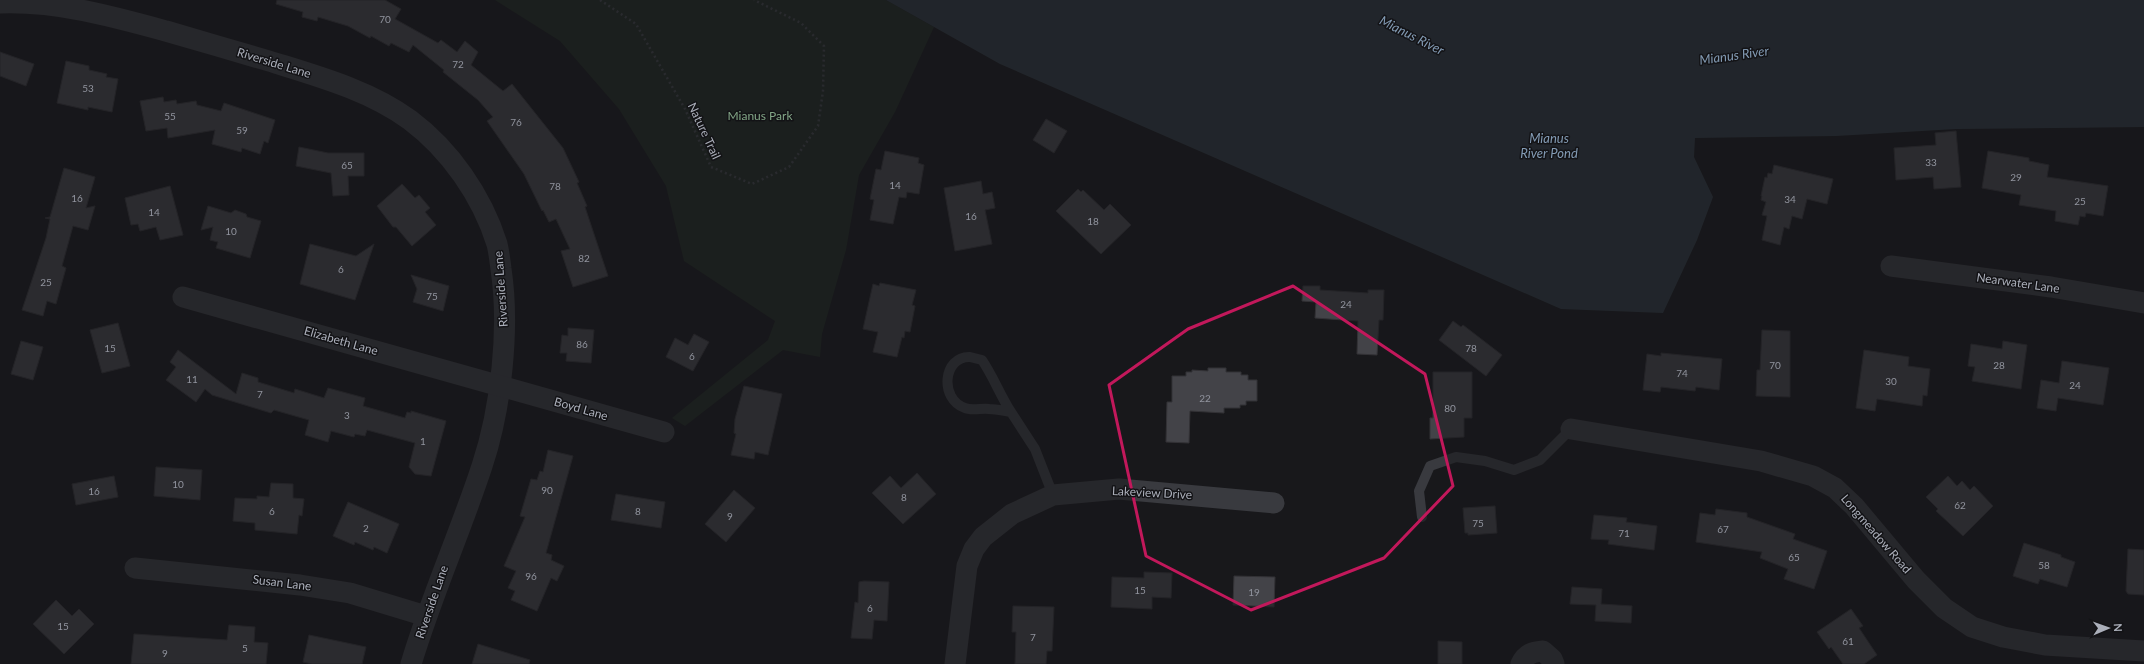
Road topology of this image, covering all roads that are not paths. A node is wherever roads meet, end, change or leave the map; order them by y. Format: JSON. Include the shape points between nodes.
{"nodes":[{"id":1,"x":0,"y":4,"type":"edge"},
{"id":2,"x":1891,"y":266,"type":"dead end"},
{"id":3,"x":183,"y":297,"type":"dead end"},
{"id":4,"x":2144,"y":303,"type":"edge"},
{"id":5,"x":498,"y":386,"type":"junction"},
{"id":6,"x":1011,"y":412,"type":"junction"},
{"id":7,"x":1571,"y":429,"type":"joint"},
{"id":8,"x":664,"y":432,"type":"dead end"},
{"id":9,"x":1052,"y":495,"type":"junction"},
{"id":10,"x":1274,"y":503,"type":"dead end"},
{"id":11,"x":1422,"y":517,"type":"dead end"},
{"id":12,"x":135,"y":568,"type":"dead end"},
{"id":13,"x":426,"y":616,"type":"junction"},
{"id":14,"x":2144,"y":651,"type":"edge"},
{"id":15,"x":412,"y":664,"type":"edge"},
{"id":16,"x":955,"y":664,"type":"edge"},
{"id":17,"x":1521,"y":664,"type":"edge"},
{"id":18,"x":1554,"y":664,"type":"edge"}],
"edges":[{"from":1,"to":5,"type":"street","name":"Riverside Lane","via":[[40,4],[81,9],[168,32],[343,85],[375,99],[409,119],[436,142],[462,174],[475,194],[497,245],[505,318]]},
{"from":2,"to":4,"type":"street","name":"Nearwater Lane","via":[[2051,287]]},
{"from":3,"to":5,"type":"street","name":"Elizabeth Lane"},
{"from":5,"to":8,"type":"street","name":"Boyd Lane"},
{"from":5,"to":13,"type":"street","name":"Riverside Lane","via":[[483,465]]},
{"from":6,"to":6,"type":"lane","via":[[966,409],[955,403],[946,380],[950,368],[968,357],[982,360]]},
{"from":6,"to":9,"type":"lane","via":[[1035,449]]},
{"from":7,"to":11,"type":"lane","via":[[1540,460],[1514,470],[1485,461],[1456,457],[1430,466],[1419,491]]},
{"from":7,"to":14,"type":"street","name":"Longmeadow Road","via":[[1761,461],[1813,476],[1835,488],[1854,506],[1916,580],[1944,608],[1972,627],[2002,637],[2045,645]]},
{"from":9,"to":10,"type":"street","name":"Lakeview Drive","via":[[1119,490]]},
{"from":9,"to":16,"type":"street","name":"Lakeview Drive","via":[[1012,514],[984,537],[974,549],[967,566]]},
{"from":12,"to":13,"type":"street","name":"Susan Lane","via":[[300,585],[350,593]]},
{"from":13,"to":15,"type":"street","name":"Riverside Lane"},
{"from":17,"to":18,"type":"street","via":[[1526,655],[1543,651]]}]}
